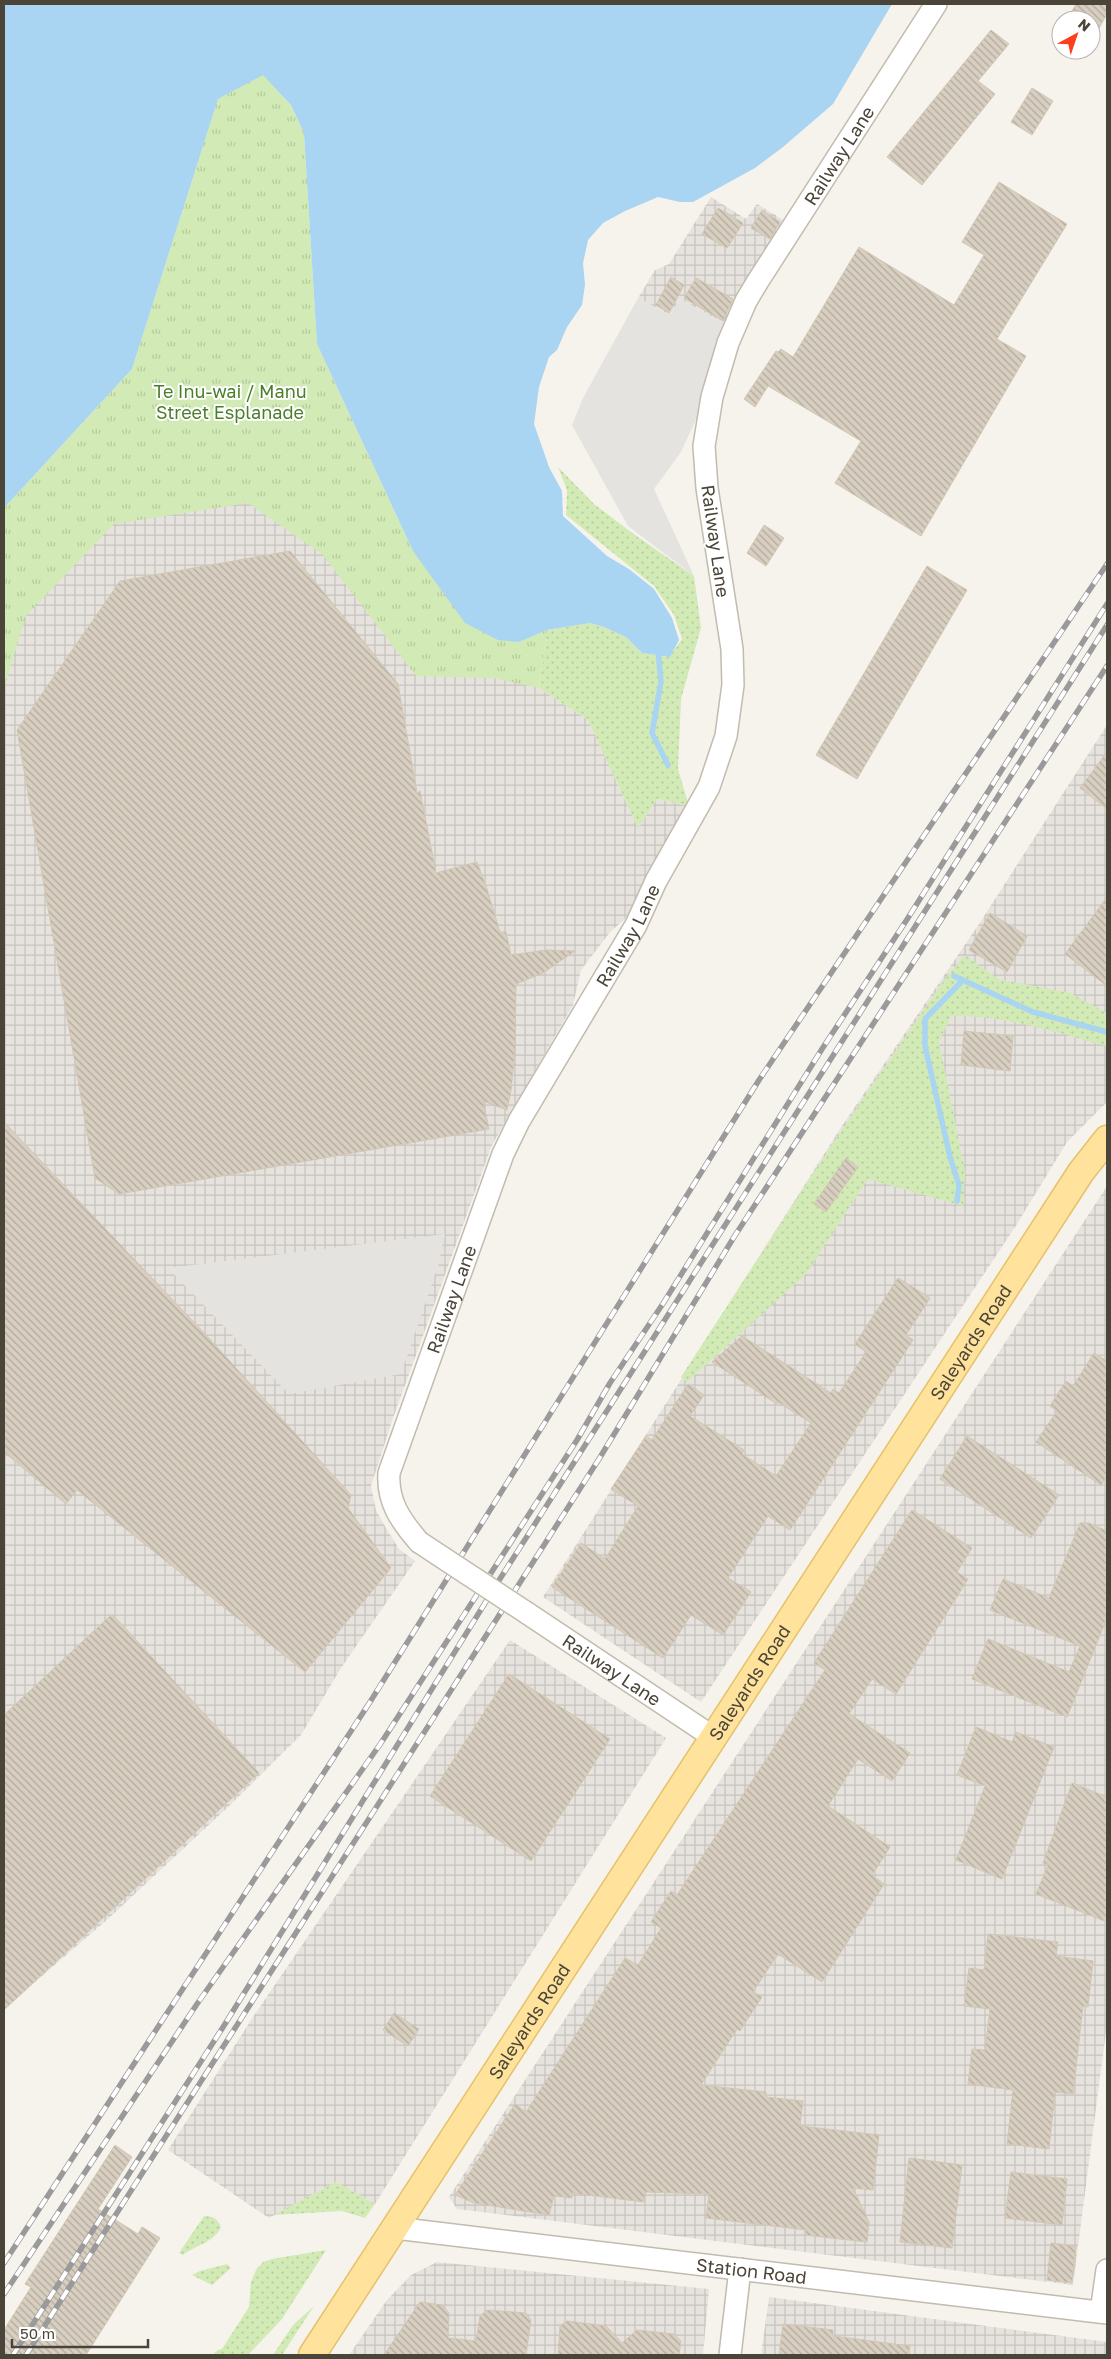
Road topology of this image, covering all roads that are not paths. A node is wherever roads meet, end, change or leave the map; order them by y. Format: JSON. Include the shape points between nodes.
{"nodes":[{"id":1,"x":936,"y":4,"type":"edge"},
{"id":2,"x":1107,"y":1139,"type":"edge"},
{"id":3,"x":714,"y":1737,"type":"junction"},
{"id":4,"x":396,"y":2228,"type":"junction"},
{"id":5,"x":740,"y":2269,"type":"junction"},
{"id":6,"x":1107,"y":2270,"type":"edge"},
{"id":7,"x":1104,"y":2313,"type":"edge"},
{"id":8,"x":312,"y":2355,"type":"edge"},
{"id":9,"x":730,"y":2355,"type":"edge"}],
"edges":[{"from":1,"to":3,"type":"street","name":"Railway Lane","bridge":true,"via":[[758,281],[728,343],[712,397],[704,446],[707,488],[732,649],[733,685],[726,736],[709,787],[656,880],[636,925],[519,1121],[503,1154],[389,1473],[394,1508],[419,1542]]},
{"from":2,"to":3,"type":"main road","name":"Saleyards Road","via":[[1075,1180]]},
{"from":3,"to":4,"type":"main road","name":"Saleyards Road"},
{"from":4,"to":5,"type":"street","name":"Station Road"},
{"from":4,"to":8,"type":"main road","name":"Saleyards Road"},
{"from":5,"to":7,"type":"street","name":"Station Road"},
{"from":5,"to":9,"type":"street"},
{"from":6,"to":7,"type":"street"}]}
